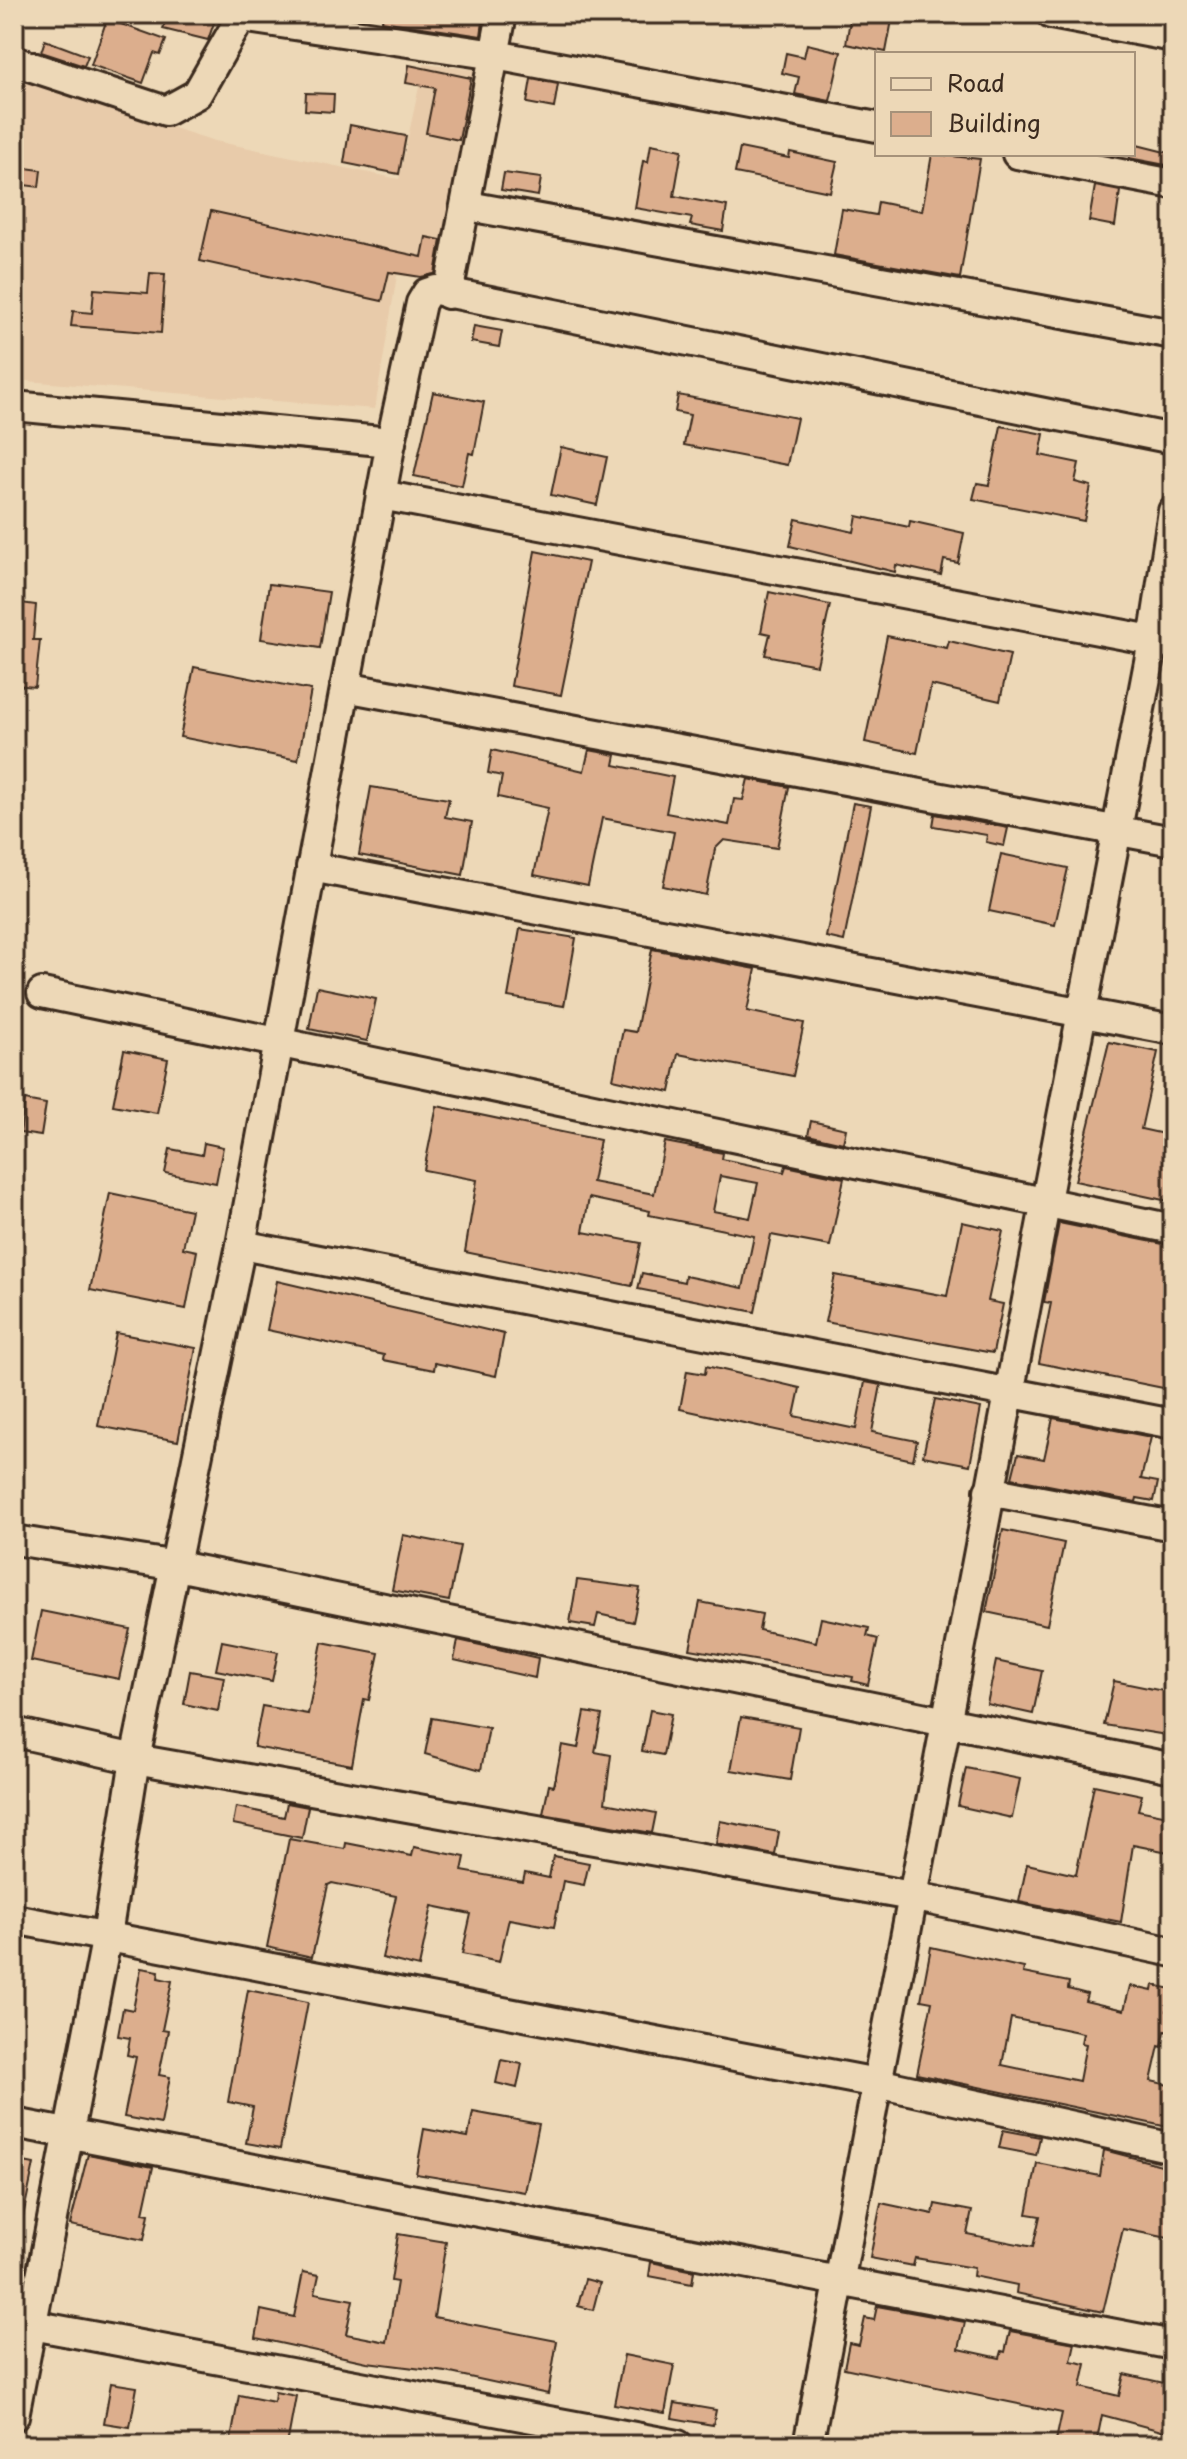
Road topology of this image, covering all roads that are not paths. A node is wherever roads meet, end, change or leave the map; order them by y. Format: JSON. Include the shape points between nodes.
{"nodes":[{"id":1,"x":502,"y":14,"type":"edge"},
{"id":2,"x":1051,"y":14,"type":"edge"},
{"id":3,"x":241,"y":16,"type":"edge"},
{"id":4,"x":1173,"y":37,"type":"edge"},
{"id":5,"x":495,"y":55,"type":"junction"},
{"id":6,"x":14,"y":61,"type":"edge"},
{"id":7,"x":875,"y":127,"type":"edge"},
{"id":8,"x":1027,"y":156,"type":"edge"},
{"id":9,"x":1173,"y":184,"type":"edge"},
{"id":10,"x":468,"y":206,"type":"junction"},
{"id":11,"x":448,"y":294,"type":"junction"},
{"id":12,"x":1173,"y":334,"type":"edge"},
{"id":13,"x":14,"y":406,"type":"edge"},
{"id":14,"x":1173,"y":439,"type":"edge"},
{"id":15,"x":391,"y":442,"type":"junction"},
{"id":16,"x":381,"y":495,"type":"junction"},
{"id":17,"x":1173,"y":511,"type":"edge"},
{"id":18,"x":1163,"y":642,"type":"edge"},
{"id":19,"x":345,"y":687,"type":"junction"},
{"id":20,"x":1117,"y":830,"type":"junction"},
{"id":21,"x":1173,"y":841,"type":"edge"},
{"id":22,"x":311,"y":867,"type":"junction"},
{"id":23,"x":42,"y":993,"type":"dead end"},
{"id":24,"x":1082,"y":1012,"type":"junction"},
{"id":25,"x":1173,"y":1030,"type":"edge"},
{"id":26,"x":278,"y":1044,"type":"junction"},
{"id":27,"x":1045,"y":1204,"type":"junction"},
{"id":28,"x":1173,"y":1229,"type":"edge"},
{"id":29,"x":241,"y":1245,"type":"junction"},
{"id":30,"x":1008,"y":1392,"type":"junction"},
{"id":31,"x":1173,"y":1424,"type":"edge"},
{"id":32,"x":989,"y":1491,"type":"junction"},
{"id":33,"x":1173,"y":1526,"type":"edge"},
{"id":34,"x":14,"y":1540,"type":"edge"},
{"id":35,"x":177,"y":1566,"type":"junction"},
{"id":36,"x":945,"y":1722,"type":"junction"},
{"id":37,"x":14,"y":1732,"type":"edge"},
{"id":38,"x":135,"y":1759,"type":"junction"},
{"id":39,"x":1173,"y":1768,"type":"edge"},
{"id":40,"x":912,"y":1896,"type":"junction"},
{"id":41,"x":14,"y":1919,"type":"edge"},
{"id":42,"x":107,"y":1935,"type":"junction"},
{"id":43,"x":1173,"y":1952,"type":"edge"},
{"id":44,"x":877,"y":2083,"type":"junction"},
{"id":45,"x":14,"y":2123,"type":"edge"},
{"id":46,"x":69,"y":2134,"type":"junction"},
{"id":47,"x":1173,"y":2148,"type":"edge"},
{"id":48,"x":839,"y":2281,"type":"junction"},
{"id":49,"x":32,"y":2325,"type":"junction"},
{"id":50,"x":1173,"y":2345,"type":"edge"},
{"id":51,"x":14,"y":2416,"type":"edge"},
{"id":52,"x":678,"y":2445,"type":"edge"},
{"id":53,"x":808,"y":2445,"type":"edge"}],
"edges":[{"from":1,"to":5,"type":"street"},
{"from":2,"to":4,"type":"street"},
{"from":3,"to":5,"type":"street"},
{"from":3,"to":6,"type":"street","via":[[197,94],[166,111]]},
{"from":5,"to":7,"type":"street"},
{"from":5,"to":10,"type":"street"},
{"from":8,"to":9,"type":"street"},
{"from":10,"to":11,"type":"street"},
{"from":10,"to":12,"type":"street"},
{"from":11,"to":14,"type":"street"},
{"from":11,"to":15,"type":"street","via":[[427,293],[421,303]]},
{"from":13,"to":15,"type":"street"},
{"from":15,"to":16,"type":"street"},
{"from":16,"to":18,"type":"street"},
{"from":16,"to":19,"type":"street"},
{"from":17,"to":18,"type":"street"},
{"from":18,"to":20,"type":"street"},
{"from":19,"to":20,"type":"street"},
{"from":19,"to":22,"type":"street"},
{"from":20,"to":21,"type":"street"},
{"from":20,"to":24,"type":"street"},
{"from":22,"to":24,"type":"street"},
{"from":22,"to":26,"type":"street"},
{"from":23,"to":26,"type":"street"},
{"from":24,"to":25,"type":"street"},
{"from":24,"to":27,"type":"street"},
{"from":26,"to":27,"type":"street"},
{"from":26,"to":29,"type":"street"},
{"from":27,"to":28,"type":"street"},
{"from":27,"to":30,"type":"street"},
{"from":29,"to":30,"type":"street"},
{"from":29,"to":35,"type":"street"},
{"from":30,"to":31,"type":"street"},
{"from":30,"to":32,"type":"street"},
{"from":32,"to":33,"type":"street"},
{"from":32,"to":36,"type":"street"},
{"from":34,"to":35,"type":"street"},
{"from":35,"to":36,"type":"street"},
{"from":35,"to":38,"type":"street"},
{"from":36,"to":39,"type":"street"},
{"from":36,"to":40,"type":"street"},
{"from":37,"to":38,"type":"street"},
{"from":38,"to":40,"type":"street"},
{"from":38,"to":42,"type":"street"},
{"from":40,"to":43,"type":"street"},
{"from":40,"to":44,"type":"street"},
{"from":41,"to":42,"type":"street"},
{"from":42,"to":44,"type":"street"},
{"from":42,"to":46,"type":"street"},
{"from":44,"to":47,"type":"street"},
{"from":44,"to":48,"type":"street"},
{"from":45,"to":46,"type":"street"},
{"from":46,"to":48,"type":"street"},
{"from":46,"to":49,"type":"street"},
{"from":48,"to":50,"type":"street"},
{"from":48,"to":53,"type":"street"},
{"from":49,"to":51,"type":"street"},
{"from":49,"to":52,"type":"street"}]}
